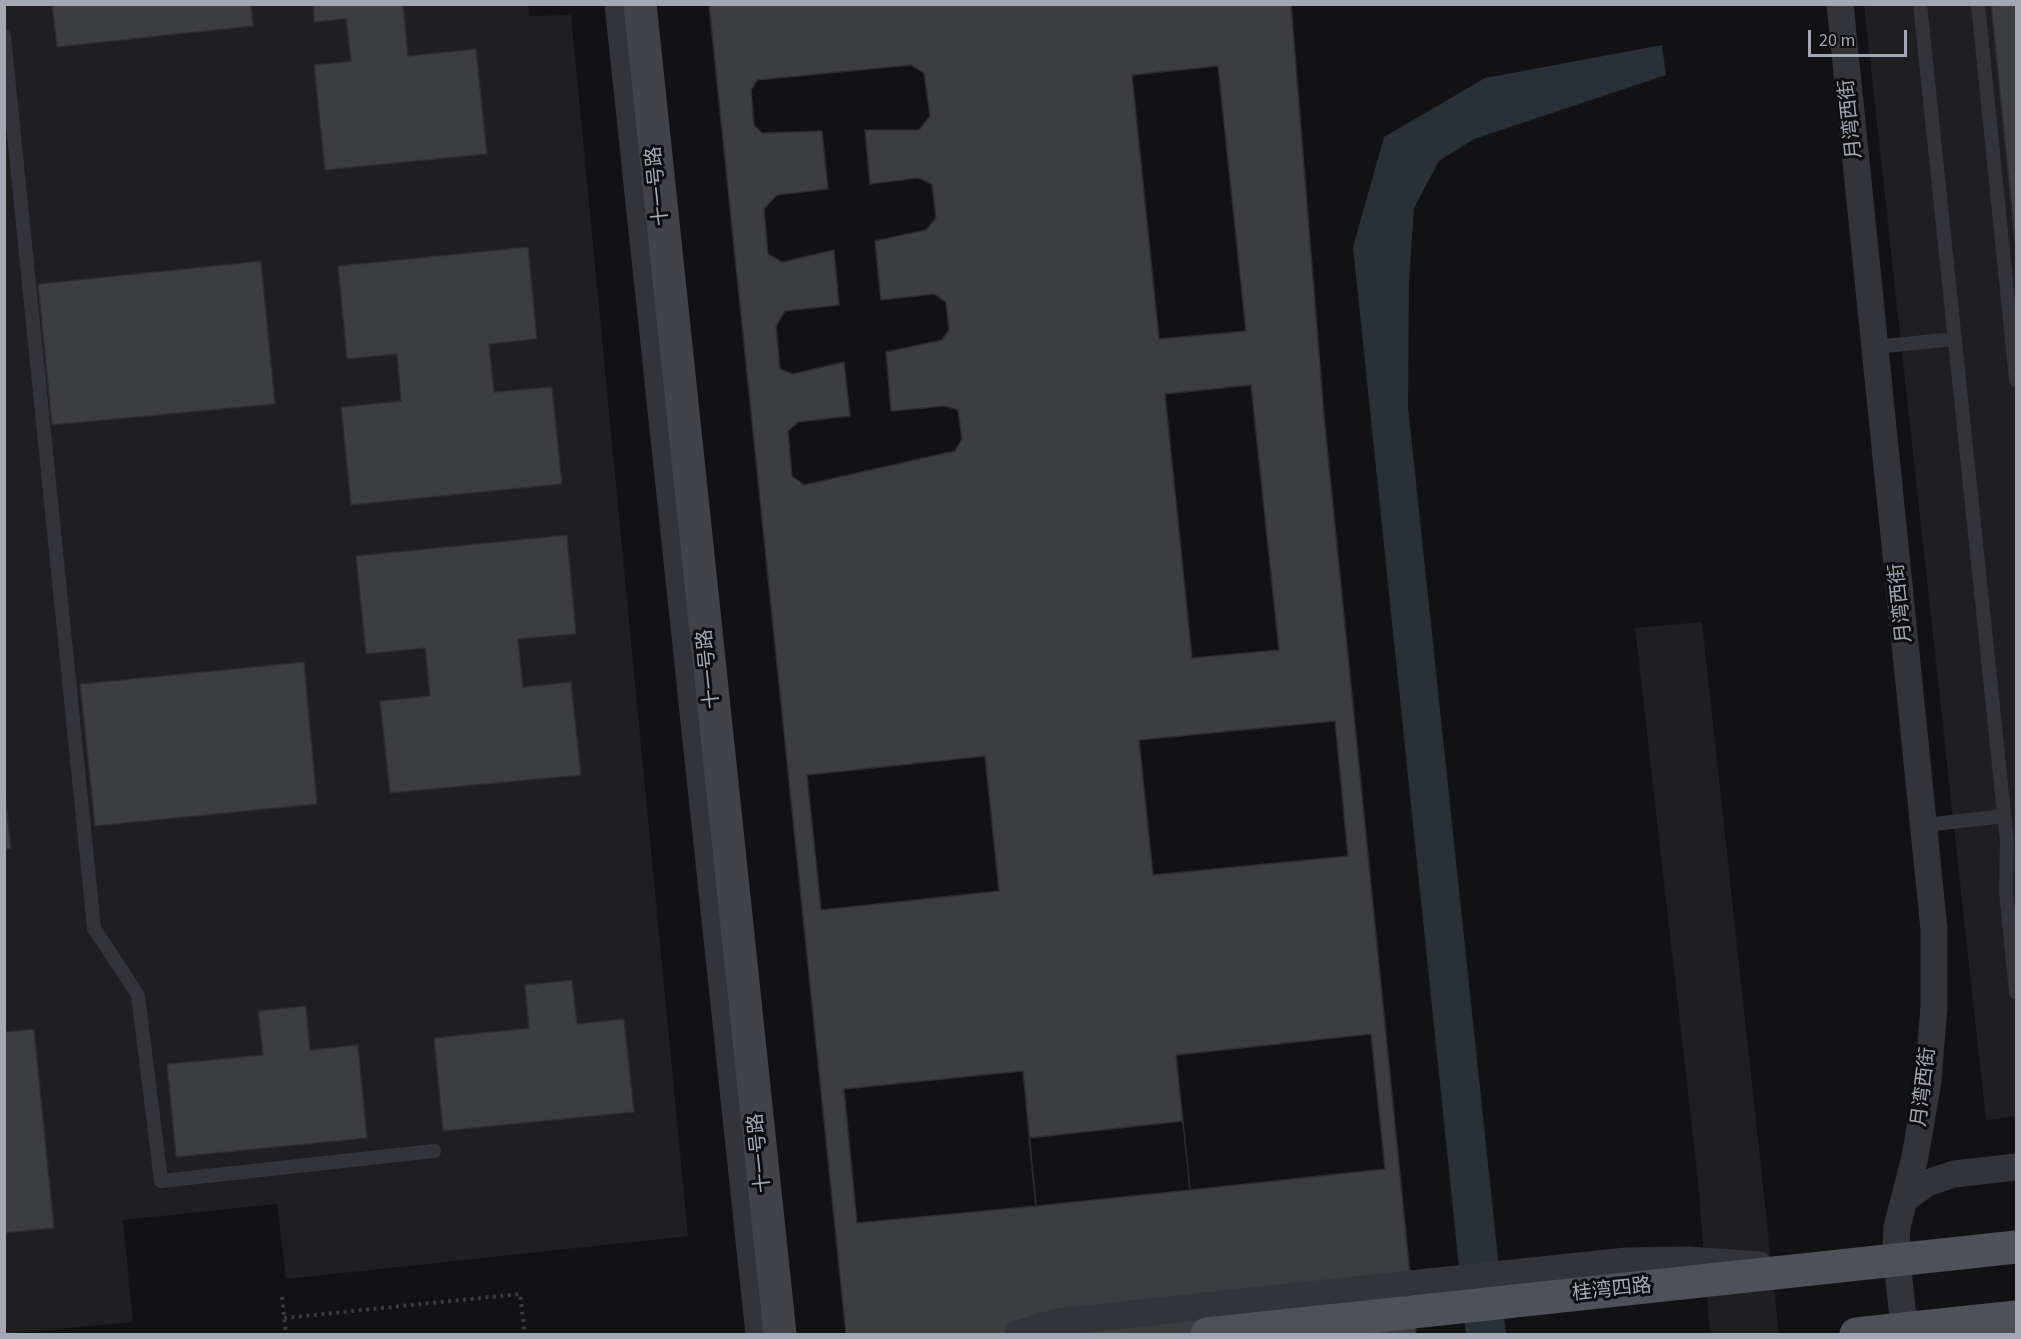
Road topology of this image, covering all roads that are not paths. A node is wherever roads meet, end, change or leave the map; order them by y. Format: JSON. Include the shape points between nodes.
{"nodes":[{"id":1,"x":618,"y":4,"type":"edge"},
{"id":2,"x":640,"y":4,"type":"edge"},
{"id":3,"x":1840,"y":4,"type":"edge"},
{"id":4,"x":1920,"y":4,"type":"edge"},
{"id":5,"x":1978,"y":4,"type":"edge"},
{"id":6,"x":4,"y":36,"type":"edge"},
{"id":7,"x":1954,"y":339,"type":"junction"},
{"id":8,"x":1875,"y":347,"type":"junction"},
{"id":9,"x":2016,"y":380,"type":"edge"},
{"id":10,"x":2004,"y":816,"type":"junction"},
{"id":11,"x":1925,"y":825,"type":"junction"},
{"id":12,"x":2012,"y":841,"type":"edge"},
{"id":13,"x":2016,"y":992,"type":"edge"},
{"id":14,"x":434,"y":1151,"type":"dead end"},
{"id":15,"x":2016,"y":1167,"type":"edge"},
{"id":16,"x":1904,"y":1200,"type":"junction"},
{"id":17,"x":2016,"y":1247,"type":"edge"},
{"id":18,"x":1412,"y":1298,"type":"junction"},
{"id":19,"x":2016,"y":1317,"type":"edge"},
{"id":20,"x":759,"y":1335,"type":"edge"},
{"id":21,"x":780,"y":1335,"type":"edge"},
{"id":22,"x":1018,"y":1335,"type":"edge"},
{"id":23,"x":1207,"y":1335,"type":"edge"},
{"id":24,"x":1856,"y":1335,"type":"edge"},
{"id":25,"x":1909,"y":1335,"type":"edge"}],
"edges":[{"from":1,"to":20,"type":"street"},
{"from":2,"to":21,"type":"street","name":"十一号路"},
{"from":3,"to":8,"type":"street","name":"月湾西街"},
{"from":4,"to":7,"type":"lane"},
{"from":5,"to":9,"type":"lane"},
{"from":6,"to":14,"type":"lane","via":[[94,928],[138,995],[161,1181]]},
{"from":7,"to":8,"type":"lane"},
{"from":7,"to":10,"type":"lane"},
{"from":8,"to":11,"type":"street","name":"月湾西街"},
{"from":10,"to":11,"type":"lane"},
{"from":10,"to":12,"type":"lane"},
{"from":11,"to":16,"type":"street","name":"月湾西街","via":[[1934,929],[1934,1006],[1928,1081]]},
{"from":12,"to":13,"type":"lane","via":[[2006,891]]},
{"from":15,"to":16,"type":"street","via":[[1954,1174],[1927,1183]]},
{"from":16,"to":25,"type":"street","name":"月湾西街","via":[[1896,1249],[1902,1309]]},
{"from":17,"to":18,"type":"main road","name":"桂湾四路","bridge":true,"via":[[1817,1269]]},
{"from":18,"to":22,"type":"street","via":[[1058,1322]]},
{"from":18,"to":23,"type":"main road","name":"桂湾四路"},
{"from":19,"to":24,"type":"main road","bridge":true}]}
